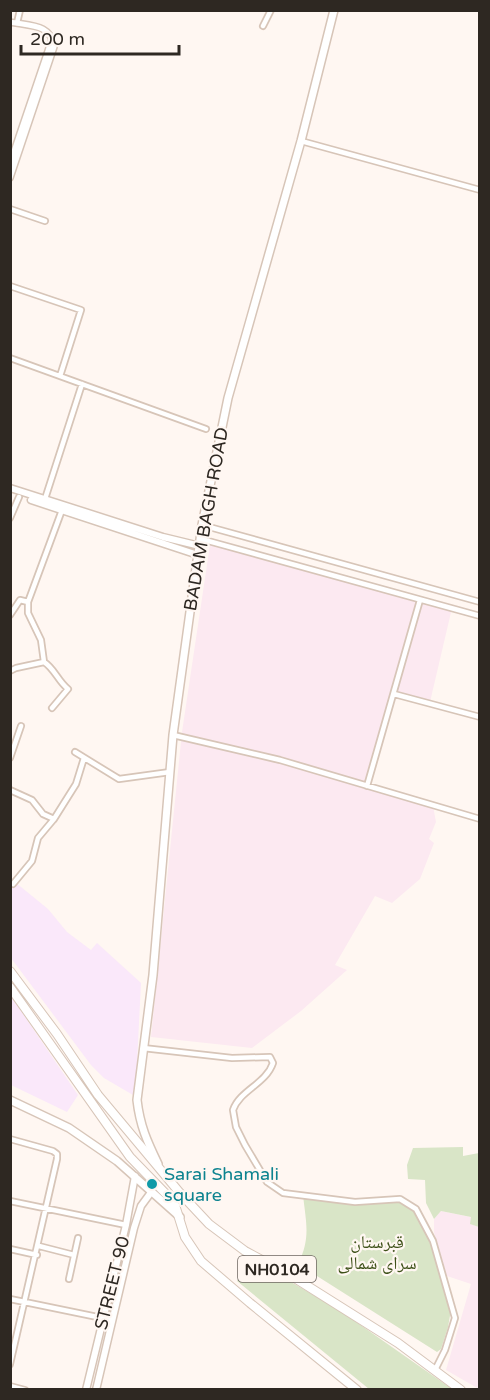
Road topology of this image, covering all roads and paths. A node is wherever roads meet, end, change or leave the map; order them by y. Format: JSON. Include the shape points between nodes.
{"nodes":[{"id":1,"x":20,"y":10,"type":"edge"},
{"id":2,"x":271,"y":10,"type":"edge"},
{"id":3,"x":334,"y":10,"type":"edge"},
{"id":4,"x":14,"y":23,"type":"edge"},
{"id":5,"x":263,"y":26,"type":"dead end"},
{"id":6,"x":53,"y":38,"type":"junction"},
{"id":7,"x":301,"y":141,"type":"junction"},
{"id":8,"x":10,"y":163,"type":"edge"},
{"id":9,"x":10,"y":178,"type":"edge"},
{"id":10,"x":480,"y":190,"type":"edge"},
{"id":11,"x":10,"y":209,"type":"edge"},
{"id":12,"x":45,"y":221,"type":"dead end"},
{"id":13,"x":10,"y":286,"type":"edge"},
{"id":14,"x":10,"y":358,"type":"edge"},
{"id":15,"x":60,"y":376,"type":"junction"},
{"id":16,"x":82,"y":384,"type":"junction"},
{"id":17,"x":206,"y":429,"type":"dead end"},
{"id":18,"x":10,"y":488,"type":"edge"},
{"id":19,"x":10,"y":493,"type":"edge"},
{"id":20,"x":19,"y":497,"type":"junction"},
{"id":21,"x":44,"y":502,"type":"junction"},
{"id":22,"x":62,"y":510,"type":"junction"},
{"id":23,"x":10,"y":518,"type":"edge"},
{"id":24,"x":202,"y":525,"type":"junction"},
{"id":25,"x":200,"y":543,"type":"junction"},
{"id":26,"x":198,"y":555,"type":"junction"},
{"id":27,"x":420,"y":600,"type":"junction"},
{"id":28,"x":28,"y":602,"type":"junction"},
{"id":29,"x":480,"y":602,"type":"edge"},
{"id":30,"x":10,"y":615,"type":"edge"},
{"id":31,"x":480,"y":616,"type":"edge"},
{"id":32,"x":44,"y":662,"type":"junction"},
{"id":33,"x":10,"y":671,"type":"edge"},
{"id":34,"x":394,"y":693,"type":"junction"},
{"id":35,"x":52,"y":708,"type":"dead end"},
{"id":36,"x":480,"y":717,"type":"edge"},
{"id":37,"x":21,"y":726,"type":"dead end"},
{"id":38,"x":173,"y":735,"type":"junction"},
{"id":39,"x":75,"y":752,"type":"dead end"},
{"id":40,"x":10,"y":758,"type":"edge"},
{"id":41,"x":84,"y":758,"type":"junction"},
{"id":42,"x":170,"y":772,"type":"junction"},
{"id":43,"x":367,"y":786,"type":"junction"},
{"id":44,"x":10,"y":790,"type":"edge"},
{"id":45,"x":54,"y":819,"type":"junction"},
{"id":46,"x":480,"y":819,"type":"edge"},
{"id":47,"x":14,"y":884,"type":"dead end"},
{"id":48,"x":10,"y":971,"type":"edge"},
{"id":49,"x":10,"y":987,"type":"edge"},
{"id":50,"x":143,"y":1048,"type":"junction"},
{"id":51,"x":10,"y":1100,"type":"edge"},
{"id":52,"x":10,"y":1138,"type":"edge"},
{"id":53,"x":159,"y":1167,"type":"junction"},
{"id":54,"x":135,"y":1176,"type":"junction"},
{"id":55,"x":152,"y":1191,"type":"junction"},
{"id":56,"x":10,"y":1201,"type":"edge"},
{"id":57,"x":45,"y":1209,"type":"junction"},
{"id":58,"x":180,"y":1218,"type":"junction"},
{"id":59,"x":126,"y":1225,"type":"junction"},
{"id":60,"x":78,"y":1238,"type":"dead end"},
{"id":61,"x":39,"y":1246,"type":"junction"},
{"id":62,"x":10,"y":1250,"type":"edge"},
{"id":63,"x":37,"y":1255,"type":"junction"},
{"id":64,"x":74,"y":1255,"type":"junction"},
{"id":65,"x":69,"y":1279,"type":"dead end"},
{"id":66,"x":10,"y":1299,"type":"edge"},
{"id":67,"x":25,"y":1302,"type":"junction"},
{"id":68,"x":103,"y":1318,"type":"junction"},
{"id":69,"x":112,"y":1320,"type":"junction"},
{"id":70,"x":11,"y":1355,"type":"edge"},
{"id":71,"x":10,"y":1364,"type":"edge"},
{"id":72,"x":435,"y":1370,"type":"junction"},
{"id":73,"x":10,"y":1386,"type":"edge"},
{"id":74,"x":25,"y":1389,"type":"edge"},
{"id":75,"x":86,"y":1389,"type":"edge"},
{"id":76,"x":96,"y":1389,"type":"edge"},
{"id":77,"x":357,"y":1389,"type":"edge"},
{"id":78,"x":461,"y":1389,"type":"edge"}],
"edges":[{"from":1,"to":4,"type":"street"},
{"from":2,"to":5,"type":"street"},
{"from":3,"to":7,"type":"main road","name":"BADAM BAGH ROAD"},
{"from":4,"to":6,"type":"street","via":[[44,28]]},
{"from":6,"to":8,"type":"street"},
{"from":6,"to":9,"type":"street","via":[[54,47]]},
{"from":7,"to":10,"type":"street"},
{"from":7,"to":24,"type":"main road","name":"BADAM BAGH ROAD","via":[[228,398]]},
{"from":11,"to":12,"type":"street"},
{"from":13,"to":15,"type":"street","via":[[81,310]]},
{"from":14,"to":15,"type":"street"},
{"from":15,"to":16,"type":"street"},
{"from":16,"to":17,"type":"street"},
{"from":16,"to":21,"type":"street"},
{"from":18,"to":21,"type":"main road"},
{"from":19,"to":20,"type":"main road"},
{"from":20,"to":21,"type":"main road"},
{"from":20,"to":23,"type":"street"},
{"from":21,"to":22,"type":"main road"},
{"from":21,"to":25,"type":"main road","via":[[163,537]]},
{"from":22,"to":26,"type":"main road"},
{"from":22,"to":28,"type":"street"},
{"from":24,"to":25,"type":"main road","name":"BADAM BAGH ROAD"},
{"from":24,"to":29,"type":"street"},
{"from":25,"to":26,"type":"main road","name":"BADAM BAGH ROAD"},
{"from":25,"to":27,"type":"street"},
{"from":26,"to":38,"type":"main road","name":"BADAM BAGH ROAD"},
{"from":27,"to":31,"type":"street"},
{"from":27,"to":34,"type":"street"},
{"from":28,"to":30,"type":"street","via":[[20,600]]},
{"from":28,"to":32,"type":"street"},
{"from":32,"to":33,"type":"street"},
{"from":32,"to":35,"type":"street","via":[[68,689]]},
{"from":34,"to":36,"type":"street"},
{"from":34,"to":43,"type":"street"},
{"from":37,"to":40,"type":"street"},
{"from":38,"to":42,"type":"main road","name":"BADAM BAGH ROAD"},
{"from":38,"to":43,"type":"street","via":[[280,760]]},
{"from":39,"to":41,"type":"street"},
{"from":41,"to":42,"type":"street","via":[[119,779]]},
{"from":41,"to":45,"type":"street","via":[[76,784]]},
{"from":42,"to":50,"type":"main road","name":"BADAM BAGH ROAD"},
{"from":43,"to":46,"type":"street"},
{"from":44,"to":45,"type":"street","via":[[32,800],[43,814]]},
{"from":45,"to":47,"type":"street","via":[[38,838],[32,861]]},
{"from":48,"to":53,"type":"highway","number":"NH0104","via":[[98,1095]]},
{"from":49,"to":58,"type":"highway","number":"NH0104","via":[[88,1100],[130,1157],[165,1192]]},
{"from":50,"to":53,"type":"main road","name":"BADAM BAGH ROAD","via":[[137,1100],[139,1120]]},
{"from":50,"to":72,"type":"street","via":[[232,1058],[270,1057],[271,1070],[233,1110],[236,1126],[267,1182],[287,1195],[355,1202],[400,1199],[416,1209],[434,1241],[455,1318]]},
{"from":51,"to":54,"type":"main road","via":[[69,1128]]},
{"from":52,"to":57,"type":"street","via":[[57,1154]]},
{"from":53,"to":72,"type":"highway","number":"NH0104","via":[[194,1210],[227,1239],[290,1275]]},
{"from":54,"to":55,"type":"main road"},
{"from":54,"to":59,"type":"main road","name":"STREET 90"},
{"from":55,"to":58,"type":"main road"},
{"from":55,"to":69,"type":"main road","name":"STREET 90","via":[[141,1206],[134,1228]]},
{"from":56,"to":57,"type":"street"},
{"from":57,"to":59,"type":"street"},
{"from":57,"to":61,"type":"street"},
{"from":58,"to":77,"type":"highway","number":"NH0104","via":[[185,1238],[201,1261]]},
{"from":59,"to":68,"type":"main road","name":"STREET 90"},
{"from":60,"to":64,"type":"street"},
{"from":61,"to":63,"type":"street"},
{"from":61,"to":64,"type":"street"},
{"from":62,"to":63,"type":"street"},
{"from":63,"to":67,"type":"street"},
{"from":64,"to":65,"type":"street"},
{"from":66,"to":67,"type":"street"},
{"from":67,"to":68,"type":"street"},
{"from":67,"to":70,"type":"street"},
{"from":68,"to":69,"type":"street"},
{"from":68,"to":75,"type":"main road","name":"STREET 90"},
{"from":69,"to":76,"type":"main road","name":"STREET 90"},
{"from":70,"to":71,"type":"street"},
{"from":72,"to":78,"type":"highway","number":"NH0104"},
{"from":73,"to":74,"type":"street"}]}
